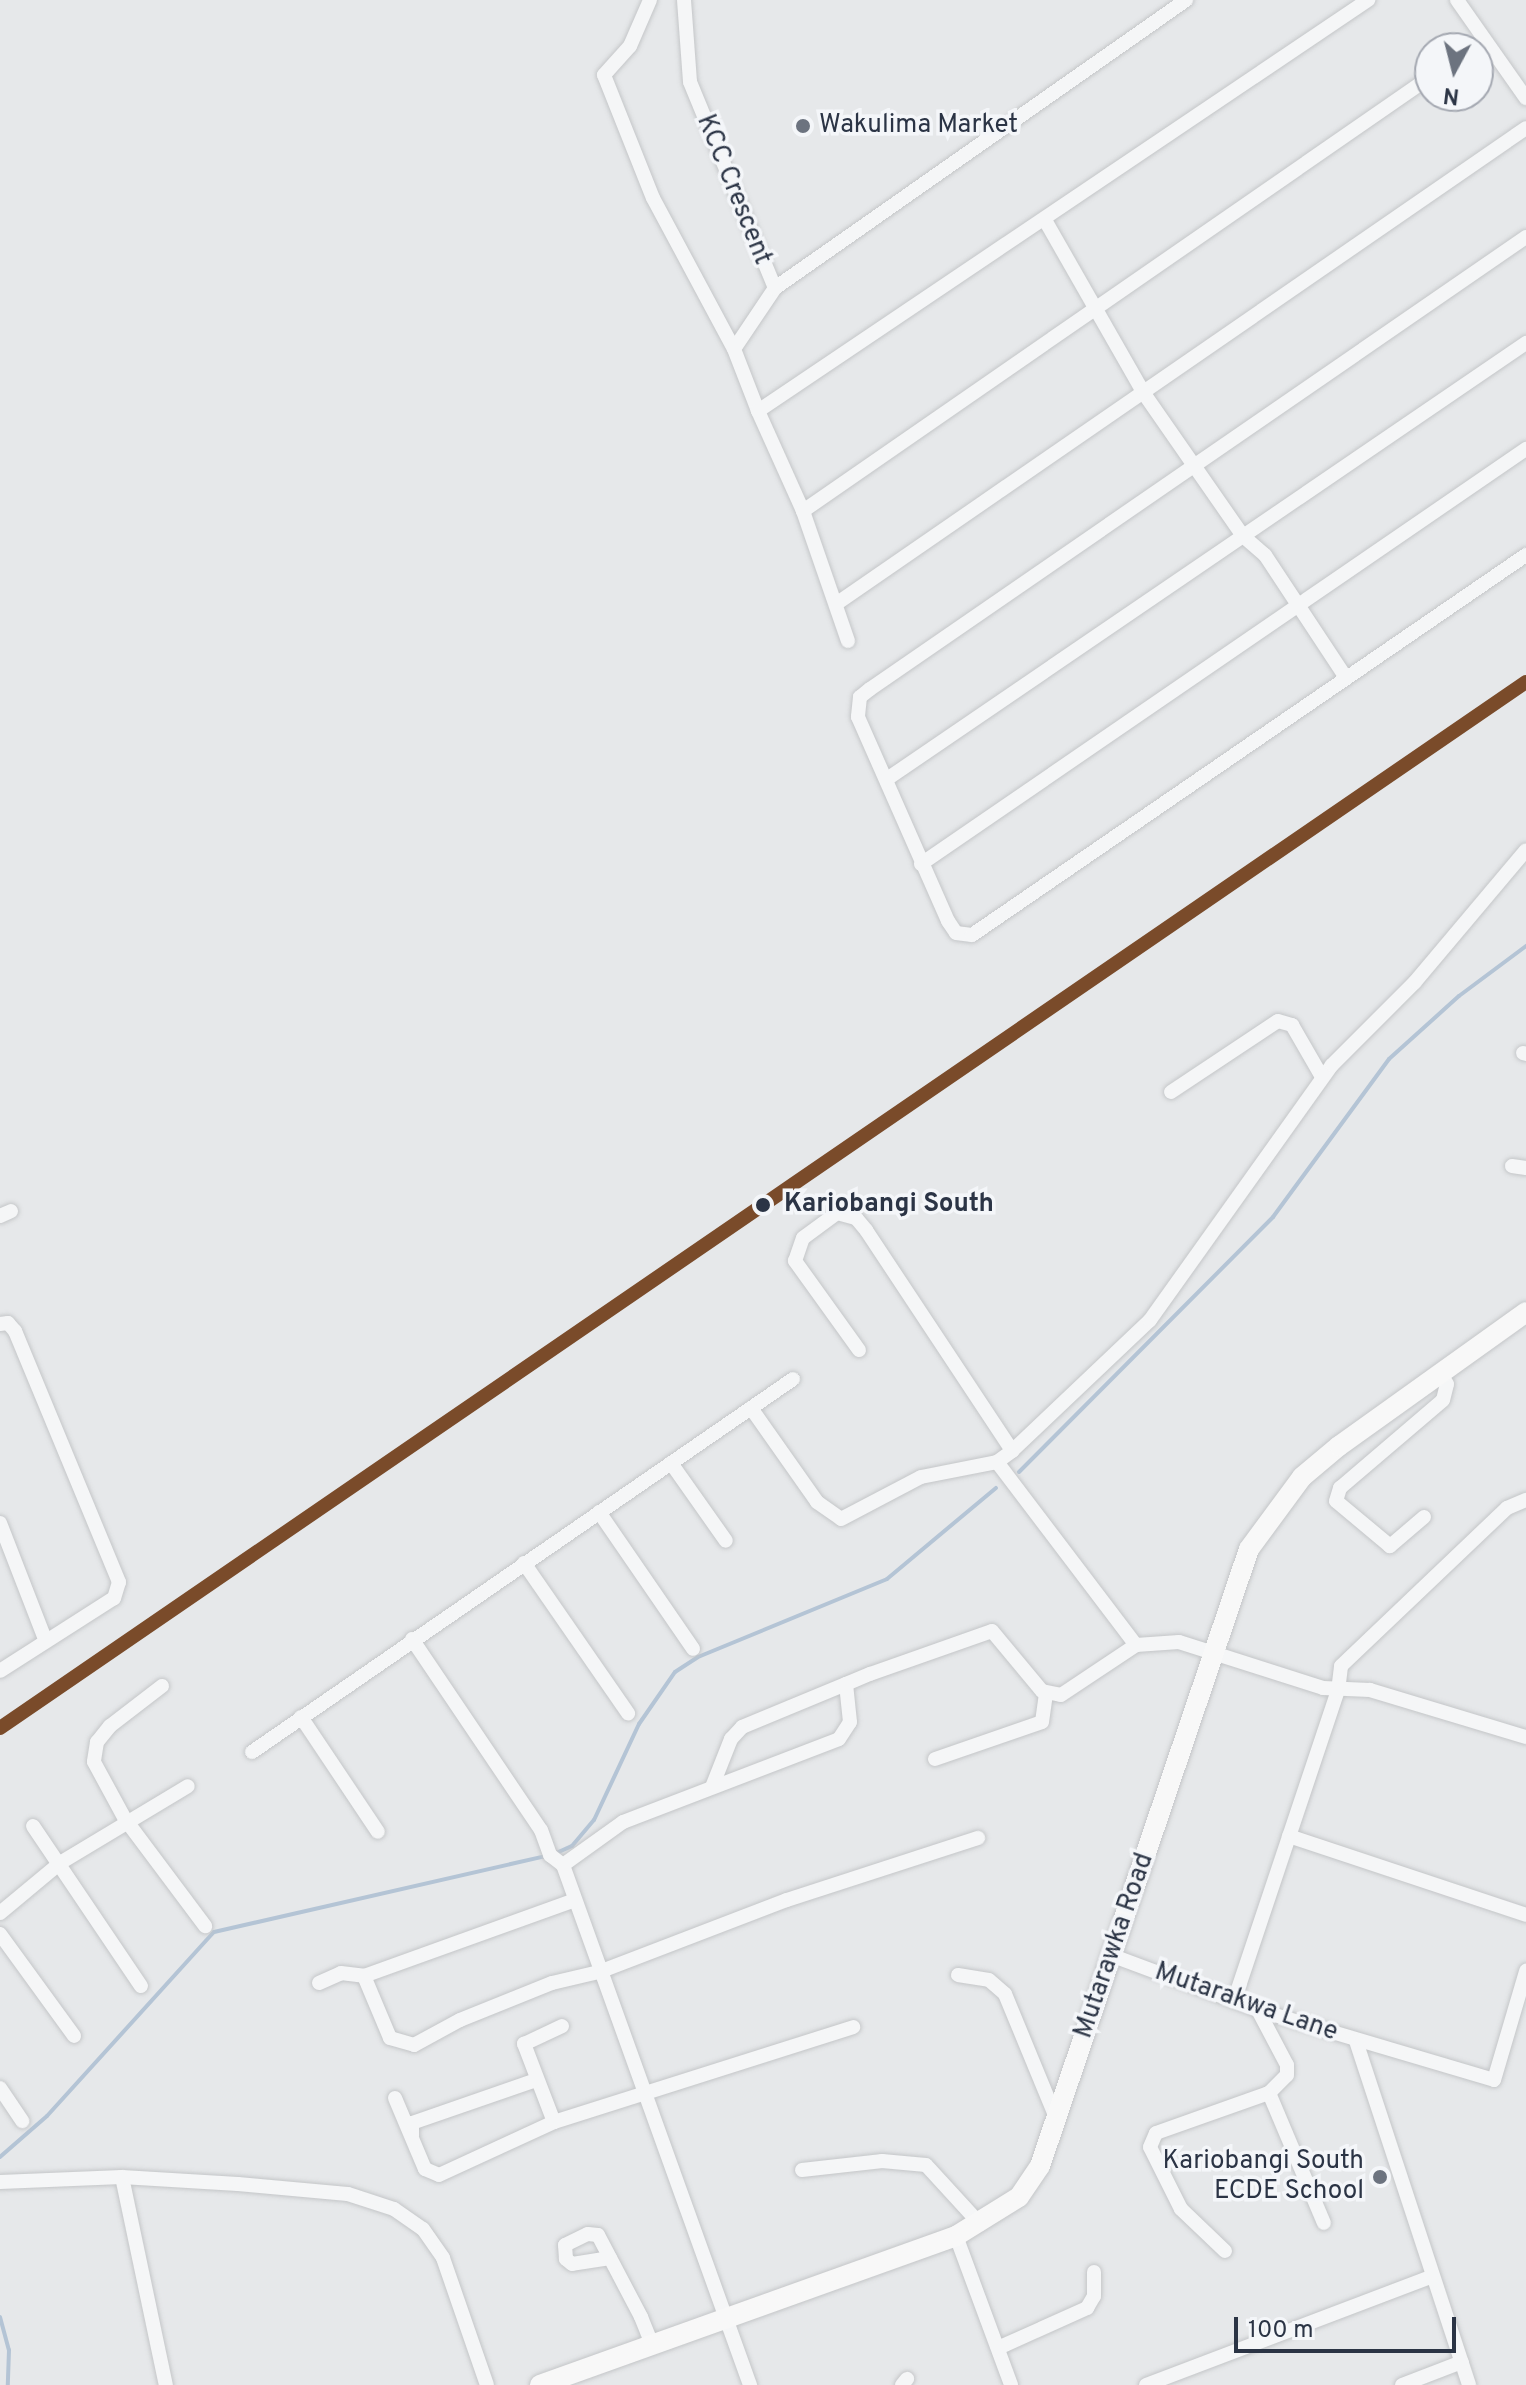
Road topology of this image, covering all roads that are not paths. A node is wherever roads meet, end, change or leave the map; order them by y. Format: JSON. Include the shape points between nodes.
{"nodes":[{"id":1,"x":650,"y":0,"type":"edge"},
{"id":2,"x":684,"y":0,"type":"edge"},
{"id":3,"x":1186,"y":0,"type":"edge"},
{"id":4,"x":1368,"y":0,"type":"edge"},
{"id":5,"x":1457,"y":0,"type":"edge"},
{"id":6,"x":1473,"y":32,"type":"edge"},
{"id":7,"x":1494,"y":61,"type":"edge"},
{"id":8,"x":1414,"y":88,"type":"edge"},
{"id":9,"x":1526,"y":98,"type":"edge"},
{"id":10,"x":1526,"y":128,"type":"edge"},
{"id":11,"x":1045,"y":220,"type":"junction"},
{"id":12,"x":1526,"y":237,"type":"edge"},
{"id":13,"x":775,"y":288,"type":"junction"},
{"id":14,"x":1093,"y":308,"type":"junction"},
{"id":15,"x":1526,"y":343,"type":"edge"},
{"id":16,"x":734,"y":349,"type":"junction"},
{"id":17,"x":1145,"y":395,"type":"junction"},
{"id":18,"x":758,"y":411,"type":"junction"},
{"id":19,"x":1526,"y":449,"type":"edge"},
{"id":20,"x":1194,"y":463,"type":"junction"},
{"id":21,"x":803,"y":511,"type":"junction"},
{"id":22,"x":1243,"y":536,"type":"junction"},
{"id":23,"x":1526,"y":555,"type":"edge"},
{"id":24,"x":836,"y":604,"type":"junction"},
{"id":25,"x":1297,"y":606,"type":"junction"},
{"id":26,"x":848,"y":641,"type":"dead end"},
{"id":27,"x":1346,"y":678,"type":"junction"},
{"id":28,"x":887,"y":779,"type":"junction"},
{"id":29,"x":1526,"y":850,"type":"edge"},
{"id":30,"x":921,"y":864,"type":"junction"},
{"id":31,"x":1322,"y":1077,"type":"junction"},
{"id":32,"x":1171,"y":1092,"type":"dead end"},
{"id":33,"x":1526,"y":1312,"type":"edge"},
{"id":34,"x":0,"y":1324,"type":"edge"},
{"id":35,"x":859,"y":1350,"type":"dead end"},
{"id":36,"x":1440,"y":1373,"type":"junction"},
{"id":37,"x":793,"y":1379,"type":"dead end"},
{"id":38,"x":751,"y":1408,"type":"junction"},
{"id":39,"x":1012,"y":1451,"type":"junction"},
{"id":40,"x":997,"y":1462,"type":"junction"},
{"id":41,"x":671,"y":1463,"type":"junction"},
{"id":42,"x":1526,"y":1500,"type":"edge"},
{"id":43,"x":599,"y":1512,"type":"junction"},
{"id":44,"x":1424,"y":1517,"type":"dead end"},
{"id":45,"x":0,"y":1523,"type":"edge"},
{"id":46,"x":726,"y":1541,"type":"dead end"},
{"id":47,"x":524,"y":1563,"type":"junction"},
{"id":48,"x":45,"y":1639,"type":"junction"},
{"id":49,"x":412,"y":1639,"type":"junction"},
{"id":50,"x":1136,"y":1645,"type":"junction"},
{"id":51,"x":693,"y":1649,"type":"dead end"},
{"id":52,"x":1214,"y":1657,"type":"junction"},
{"id":53,"x":0,"y":1671,"type":"edge"},
{"id":54,"x":846,"y":1684,"type":"junction"},
{"id":55,"x":162,"y":1686,"type":"dead end"},
{"id":56,"x":1338,"y":1691,"type":"junction"},
{"id":57,"x":1046,"y":1694,"type":"junction"},
{"id":58,"x":628,"y":1713,"type":"dead end"},
{"id":59,"x":301,"y":1717,"type":"junction"},
{"id":60,"x":1526,"y":1737,"type":"edge"},
{"id":61,"x":252,"y":1752,"type":"dead end"},
{"id":62,"x":935,"y":1759,"type":"dead end"},
{"id":63,"x":188,"y":1786,"type":"dead end"},
{"id":64,"x":712,"y":1787,"type":"junction"},
{"id":65,"x":125,"y":1819,"type":"junction"},
{"id":66,"x":33,"y":1826,"type":"dead end"},
{"id":67,"x":378,"y":1832,"type":"dead end"},
{"id":68,"x":1289,"y":1836,"type":"junction"},
{"id":69,"x":978,"y":1838,"type":"dead end"},
{"id":70,"x":60,"y":1863,"type":"junction"},
{"id":71,"x":563,"y":1865,"type":"junction"},
{"id":72,"x":575,"y":1900,"type":"junction"},
{"id":73,"x":0,"y":1913,"type":"edge"},
{"id":74,"x":1526,"y":1915,"type":"edge"},
{"id":75,"x":205,"y":1926,"type":"dead end"},
{"id":76,"x":0,"y":1934,"type":"edge"},
{"id":77,"x":1113,"y":1956,"type":"junction"},
{"id":78,"x":1526,"y":1971,"type":"edge"},
{"id":79,"x":599,"y":1972,"type":"junction"},
{"id":80,"x":958,"y":1975,"type":"dead end"},
{"id":81,"x":364,"y":1976,"type":"junction"},
{"id":82,"x":319,"y":1983,"type":"dead end"},
{"id":83,"x":141,"y":1986,"type":"dead end"},
{"id":84,"x":1234,"y":2001,"type":"junction"},
{"id":85,"x":1258,"y":2010,"type":"junction"},
{"id":86,"x":562,"y":2026,"type":"dead end"},
{"id":87,"x":853,"y":2027,"type":"dead end"},
{"id":88,"x":74,"y":2036,"type":"dead end"},
{"id":89,"x":1356,"y":2041,"type":"junction"},
{"id":90,"x":536,"y":2080,"type":"junction"},
{"id":91,"x":0,"y":2088,"type":"edge"},
{"id":92,"x":1269,"y":2093,"type":"junction"},
{"id":93,"x":646,"y":2096,"type":"junction"},
{"id":94,"x":395,"y":2098,"type":"dead end"},
{"id":95,"x":1056,"y":2118,"type":"junction"},
{"id":96,"x":22,"y":2121,"type":"dead end"},
{"id":97,"x":554,"y":2122,"type":"junction"},
{"id":98,"x":412,"y":2139,"type":"junction"},
{"id":99,"x":802,"y":2170,"type":"dead end"},
{"id":100,"x":122,"y":2177,"type":"junction"},
{"id":101,"x":0,"y":2182,"type":"edge"},
{"id":102,"x":1324,"y":2223,"type":"dead end"},
{"id":103,"x":980,"y":2224,"type":"junction"},
{"id":104,"x":956,"y":2236,"type":"junction"},
{"id":105,"x":1225,"y":2251,"type":"dead end"},
{"id":106,"x":610,"y":2258,"type":"dead end"},
{"id":107,"x":1094,"y":2272,"type":"dead end"},
{"id":108,"x":1431,"y":2277,"type":"junction"},
{"id":109,"x":726,"y":2319,"type":"junction"},
{"id":110,"x":652,"y":2344,"type":"junction"},
{"id":111,"x":998,"y":2348,"type":"junction"},
{"id":112,"x":1462,"y":2362,"type":"junction"},
{"id":113,"x":166,"y":2385,"type":"edge"},
{"id":114,"x":487,"y":2385,"type":"edge"},
{"id":115,"x":540,"y":2385,"type":"edge"},
{"id":116,"x":750,"y":2385,"type":"edge"},
{"id":117,"x":1011,"y":2385,"type":"edge"},
{"id":118,"x":1146,"y":2385,"type":"edge"},
{"id":119,"x":1402,"y":2385,"type":"edge"},
{"id":120,"x":1469,"y":2385,"type":"edge"}],
"edges":[{"from":1,"to":16,"type":"street","via":[[630,46],[604,75],[653,198]]},
{"from":2,"to":13,"type":"street","name":"KCC Crescent","via":[[690,82]]},
{"from":3,"to":13,"type":"street"},
{"from":4,"to":11,"type":"street"},
{"from":5,"to":6,"type":"street"},
{"from":7,"to":9,"type":"street"},
{"from":8,"to":14,"type":"street"},
{"from":10,"to":17,"type":"street"},
{"from":11,"to":14,"type":"street"},
{"from":11,"to":18,"type":"street"},
{"from":12,"to":20,"type":"street"},
{"from":13,"to":16,"type":"street","name":"KCC Crescent"},
{"from":14,"to":17,"type":"street"},
{"from":14,"to":21,"type":"street"},
{"from":15,"to":22,"type":"street"},
{"from":16,"to":18,"type":"street"},
{"from":17,"to":20,"type":"street"},
{"from":17,"to":24,"type":"street"},
{"from":18,"to":21,"type":"street"},
{"from":19,"to":25,"type":"street"},
{"from":20,"to":22,"type":"street"},
{"from":20,"to":28,"type":"street","via":[[860,697],[858,717]]},
{"from":21,"to":24,"type":"street"},
{"from":22,"to":25,"type":"street","via":[[1265,555]]},
{"from":22,"to":28,"type":"street"},
{"from":23,"to":27,"type":"street"},
{"from":24,"to":26,"type":"street"},
{"from":25,"to":27,"type":"street"},
{"from":25,"to":30,"type":"street"},
{"from":27,"to":30,"type":"street","via":[[972,935],[956,933]]},
{"from":28,"to":30,"type":"street"},
{"from":29,"to":31,"type":"street","via":[[1415,982]]},
{"from":31,"to":32,"type":"street","via":[[1292,1025],[1278,1021]]},
{"from":31,"to":39,"type":"street","via":[[1158,1311]]},
{"from":33,"to":36,"type":"street","name":"Mutarawka Road"},
{"from":34,"to":48,"type":"street","via":[[8,1323],[15,1331],[119,1582],[114,1598]]},
{"from":35,"to":39,"type":"street","via":[[795,1261],[803,1238],[837,1213],[856,1218],[866,1230]]},
{"from":36,"to":44,"type":"street","via":[[1447,1384],[1443,1400],[1340,1488],[1336,1501],[1390,1546]]},
{"from":36,"to":52,"type":"street","name":"Mutarawka Road","via":[[1339,1446],[1279,1505],[1249,1549]]},
{"from":37,"to":38,"type":"street"},
{"from":38,"to":40,"type":"street","via":[[817,1502],[841,1519],[921,1477]]},
{"from":38,"to":41,"type":"street"},
{"from":39,"to":40,"type":"street"},
{"from":40,"to":50,"type":"street"},
{"from":41,"to":43,"type":"street"},
{"from":41,"to":46,"type":"street"},
{"from":42,"to":56,"type":"street","via":[[1507,1508],[1341,1666]]},
{"from":43,"to":47,"type":"street"},
{"from":43,"to":51,"type":"street"},
{"from":45,"to":48,"type":"street"},
{"from":47,"to":49,"type":"street"},
{"from":47,"to":58,"type":"street"},
{"from":48,"to":53,"type":"street"},
{"from":49,"to":59,"type":"street"},
{"from":49,"to":71,"type":"street","via":[[541,1830],[550,1855]]},
{"from":50,"to":52,"type":"street","via":[[1179,1642]]},
{"from":50,"to":57,"type":"street","via":[[1061,1695]]},
{"from":52,"to":56,"type":"street"},
{"from":52,"to":77,"type":"street","name":"Mutarawka Road"},
{"from":54,"to":57,"type":"street","via":[[988,1631],[996,1633]]},
{"from":54,"to":64,"type":"street","via":[[742,1727],[731,1739]]},
{"from":54,"to":64,"type":"street","via":[[850,1722],[839,1739]]},
{"from":55,"to":65,"type":"street","via":[[110,1726],[94,1752]]},
{"from":56,"to":60,"type":"street","via":[[1370,1690]]},
{"from":56,"to":68,"type":"street"},
{"from":57,"to":62,"type":"street","via":[[1042,1722]]},
{"from":59,"to":61,"type":"street"},
{"from":59,"to":67,"type":"street"},
{"from":63,"to":65,"type":"street"},
{"from":64,"to":71,"type":"street","via":[[623,1822]]},
{"from":65,"to":70,"type":"street"},
{"from":65,"to":75,"type":"street"},
{"from":66,"to":70,"type":"street"},
{"from":68,"to":74,"type":"street"},
{"from":68,"to":84,"type":"street"},
{"from":69,"to":79,"type":"street","via":[[787,1900]]},
{"from":70,"to":73,"type":"street"},
{"from":70,"to":83,"type":"street"},
{"from":71,"to":72,"type":"street"},
{"from":72,"to":79,"type":"street"},
{"from":72,"to":81,"type":"street"},
{"from":76,"to":88,"type":"street"},
{"from":77,"to":84,"type":"street","name":"Mutarakwa Lane"},
{"from":77,"to":95,"type":"street","name":"Mutarawka Road"},
{"from":78,"to":89,"type":"street","via":[[1494,2080]]},
{"from":79,"to":81,"type":"street","via":[[552,1983],[405,2046],[390,2038]]},
{"from":79,"to":93,"type":"street"},
{"from":80,"to":95,"type":"street","via":[[989,1980],[1005,1994]]},
{"from":81,"to":82,"type":"street","via":[[341,1973]]},
{"from":84,"to":85,"type":"street","name":"Mutarakwa Lane"},
{"from":85,"to":89,"type":"street","name":"Mutarakwa Lane"},
{"from":85,"to":92,"type":"street","via":[[1288,2071]]},
{"from":86,"to":90,"type":"street","via":[[524,2044]]},
{"from":87,"to":93,"type":"street"},
{"from":89,"to":108,"type":"street","name":"Mutarakwa Lane"},
{"from":90,"to":97,"type":"street"},
{"from":90,"to":98,"type":"street","via":[[412,2123]]},
{"from":91,"to":96,"type":"street"},
{"from":92,"to":102,"type":"street"},
{"from":92,"to":105,"type":"street","via":[[1163,2130],[1152,2139],[1150,2147],[1175,2201]]},
{"from":93,"to":97,"type":"street"},
{"from":93,"to":109,"type":"street"},
{"from":94,"to":98,"type":"street"},
{"from":95,"to":103,"type":"street","name":"Mutarawka Road","via":[[1035,2177],[1019,2197]]},
{"from":97,"to":98,"type":"street","via":[[439,2175],[425,2169]]},
{"from":99,"to":103,"type":"street","via":[[882,2161],[926,2165]]},
{"from":100,"to":101,"type":"street"},
{"from":100,"to":113,"type":"street"},
{"from":100,"to":114,"type":"street","via":[[348,2194],[394,2209],[423,2229],[443,2258]]},
{"from":103,"to":104,"type":"street","name":"Mutarawka Road"},
{"from":104,"to":109,"type":"street","name":"Mutarawka Road"},
{"from":104,"to":111,"type":"street"},
{"from":106,"to":110,"type":"street"},
{"from":107,"to":111,"type":"street","via":[[1094,2296],[1087,2308]]},
{"from":108,"to":112,"type":"street","name":"Mutarakwa Lane"},
{"from":108,"to":118,"type":"street"},
{"from":109,"to":110,"type":"street","name":"Mutarawka Road"},
{"from":109,"to":116,"type":"street"},
{"from":110,"to":115,"type":"street","name":"Mutarawka Road"},
{"from":111,"to":117,"type":"street"},
{"from":112,"to":119,"type":"street"},
{"from":112,"to":120,"type":"street","name":"Mutarakwa Lane"}]}
